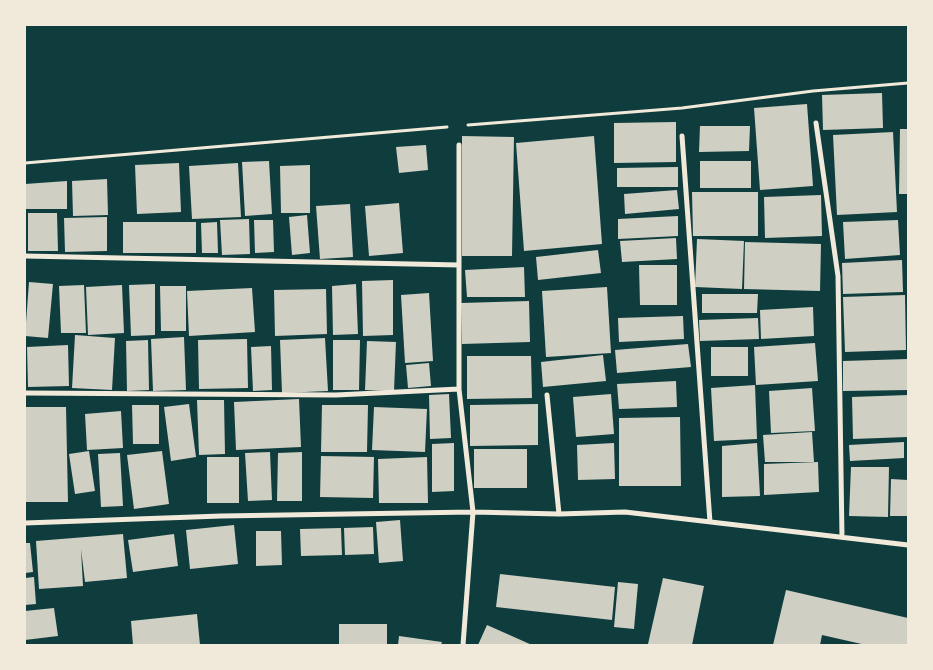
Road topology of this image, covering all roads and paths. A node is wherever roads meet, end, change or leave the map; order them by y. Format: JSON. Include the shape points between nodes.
{"nodes":[{"id":1,"x":816,"y":122,"type":"dead end"},
{"id":2,"x":682,"y":136,"type":"dead end"},
{"id":3,"x":459,"y":145,"type":"dead end"},
{"id":4,"x":25,"y":256,"type":"edge"},
{"id":5,"x":459,"y":265,"type":"junction"},
{"id":6,"x":459,"y":389,"type":"junction"},
{"id":7,"x":25,"y":393,"type":"edge"},
{"id":8,"x":547,"y":395,"type":"dead end"},
{"id":9,"x":473,"y":512,"type":"junction"},
{"id":10,"x":559,"y":514,"type":"junction"},
{"id":11,"x":710,"y":522,"type":"junction"},
{"id":12,"x":25,"y":523,"type":"edge"},
{"id":13,"x":842,"y":538,"type":"junction"},
{"id":14,"x":908,"y":545,"type":"edge"},
{"id":15,"x":463,"y":645,"type":"edge"}],
"edges":[{"from":1,"to":13,"type":"street","via":[[838,276]]},
{"from":2,"to":11,"type":"street"},
{"from":3,"to":5,"type":"street"},
{"from":4,"to":5,"type":"street"},
{"from":5,"to":6,"type":"street"},
{"from":6,"to":7,"type":"street","via":[[336,395]]},
{"from":6,"to":9,"type":"street"},
{"from":8,"to":10,"type":"street"},
{"from":9,"to":10,"type":"street"},
{"from":9,"to":12,"type":"street"},
{"from":9,"to":15,"type":"street"},
{"from":10,"to":11,"type":"street","via":[[625,512]]},
{"from":11,"to":13,"type":"street"},
{"from":13,"to":14,"type":"street"}]}
